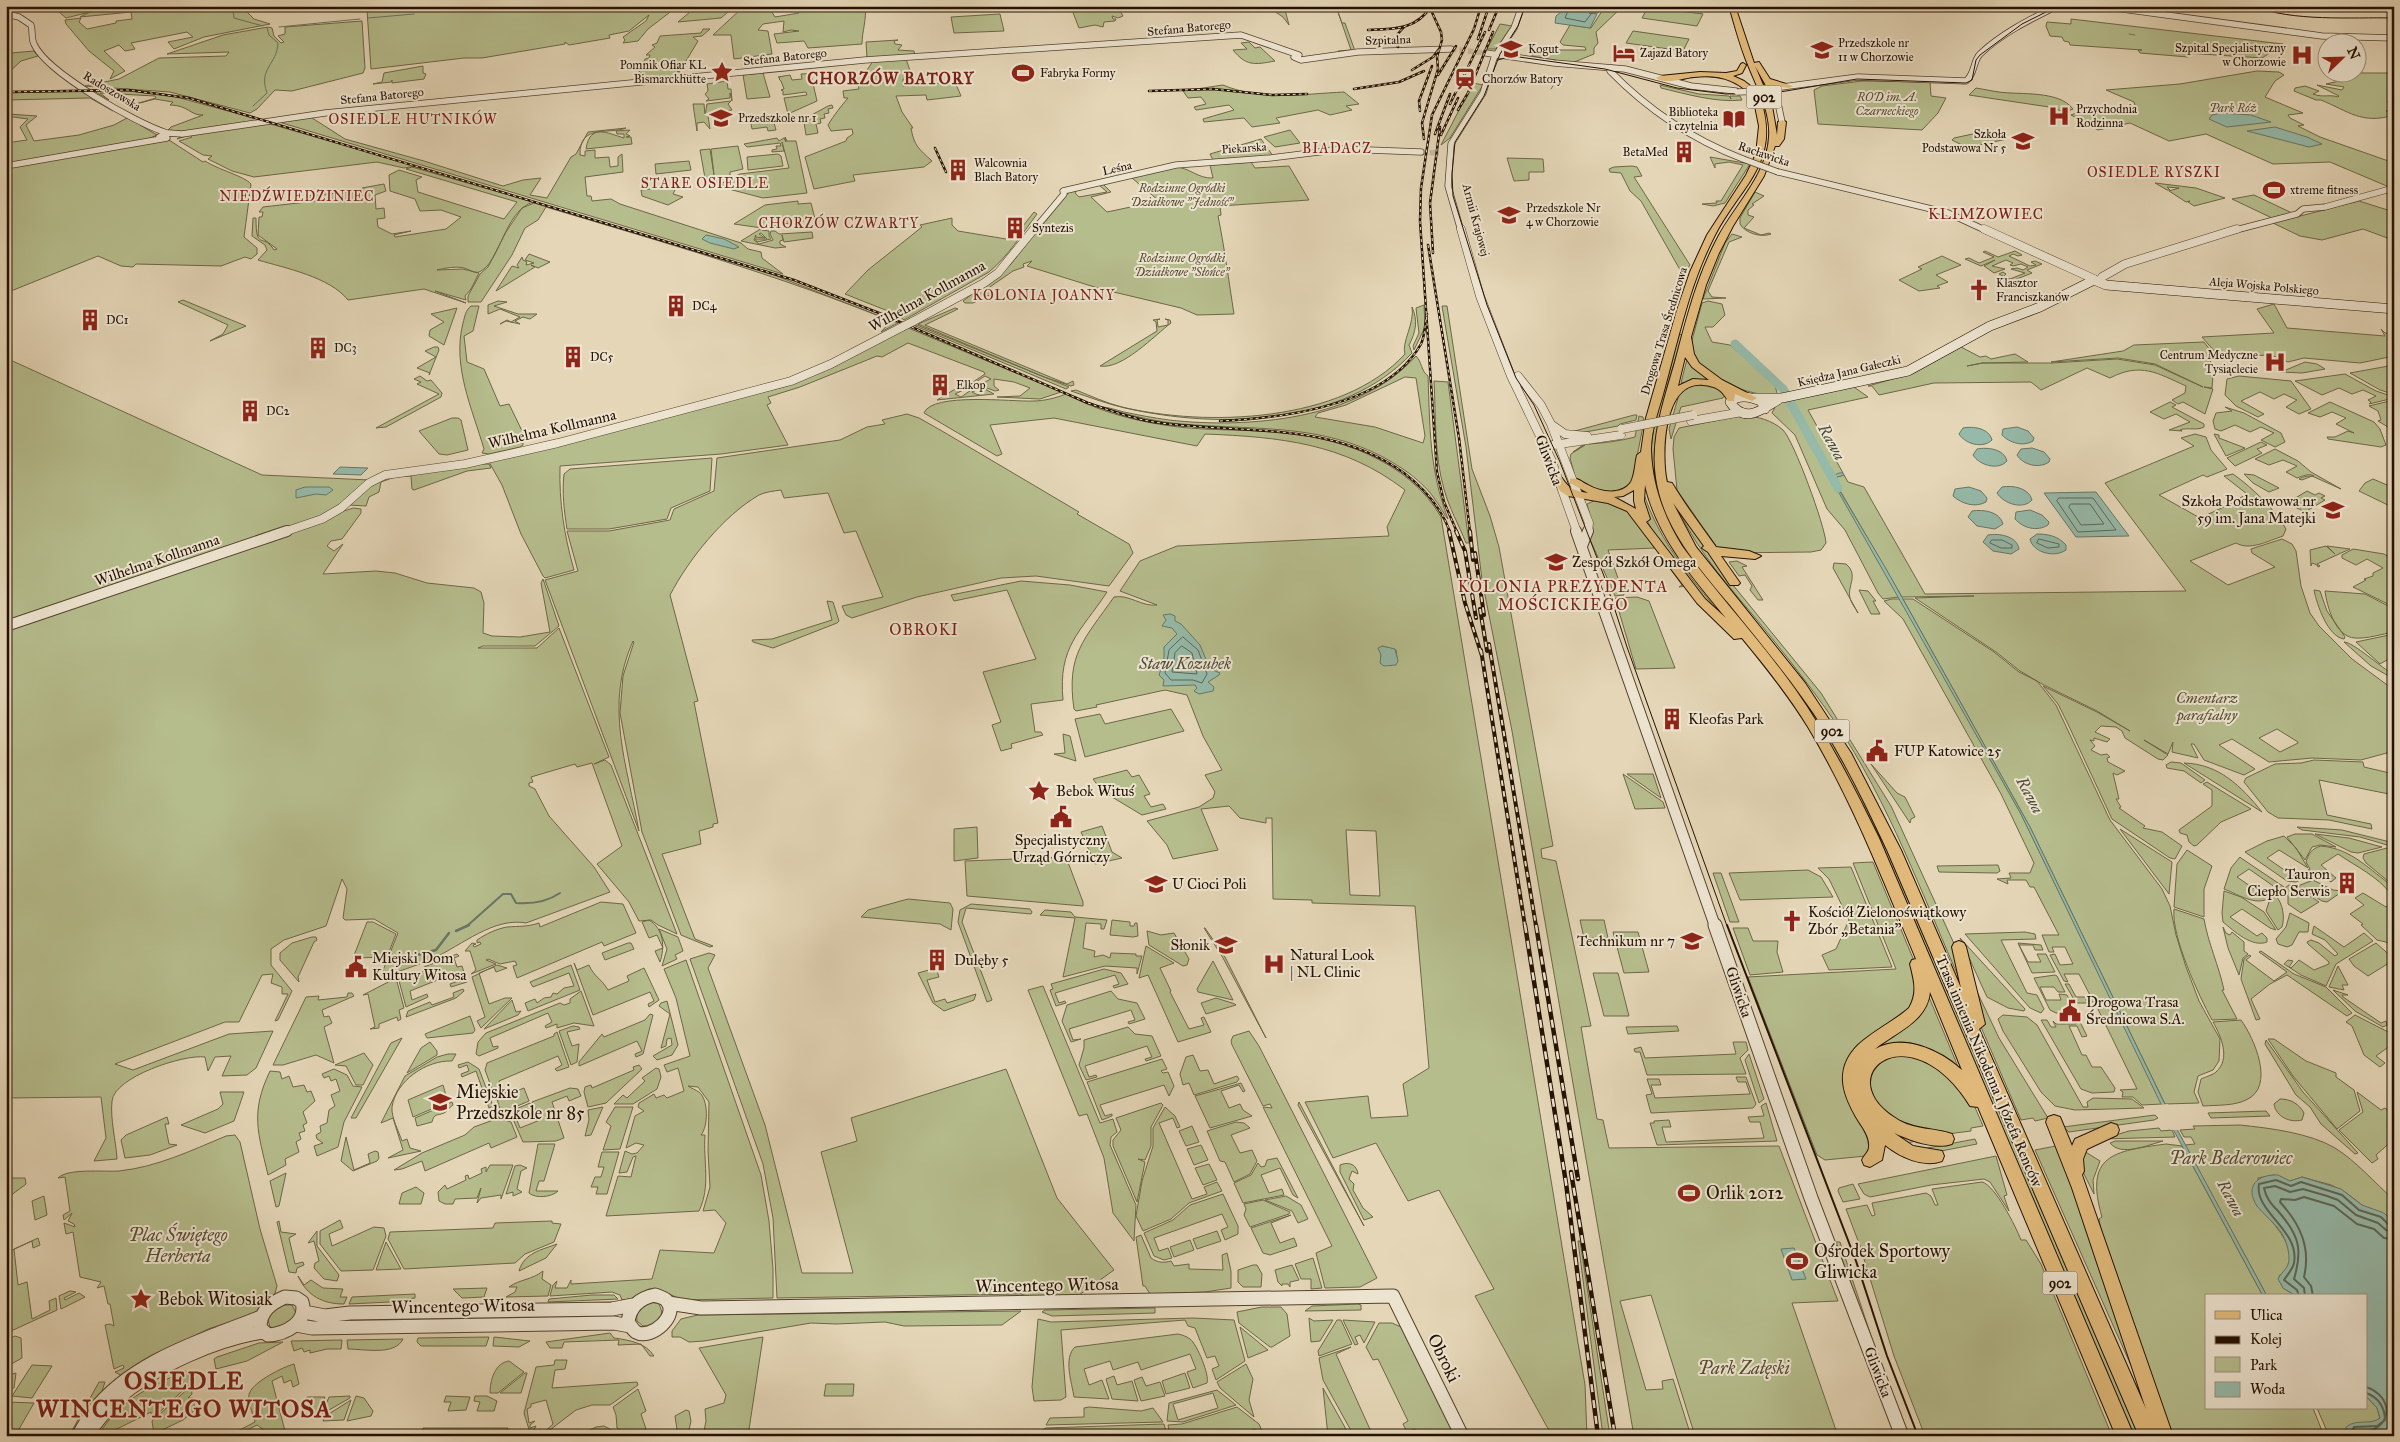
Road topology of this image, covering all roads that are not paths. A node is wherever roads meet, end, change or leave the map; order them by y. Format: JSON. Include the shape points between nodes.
{"nodes":[{"id":1,"x":1725,"y":6,"type":"edge"},
{"id":2,"x":1732,"y":6,"type":"edge"},
{"id":3,"x":1739,"y":6,"type":"edge"},
{"id":4,"x":2057,"y":6,"type":"edge"},
{"id":5,"x":2100,"y":6,"type":"edge"},
{"id":6,"x":6,"y":14,"type":"edge"},
{"id":7,"x":1522,"y":14,"type":"edge"},
{"id":8,"x":1737,"y":23,"type":"junction"},
{"id":9,"x":1247,"y":35,"type":"joint"},
{"id":10,"x":2394,"y":38,"type":"edge"},
{"id":11,"x":1745,"y":47,"type":"junction"},
{"id":12,"x":1450,"y":49,"type":"tunnel mouth"},
{"id":13,"x":1486,"y":53,"type":"tunnel mouth"},
{"id":14,"x":1499,"y":54,"type":"junction"},
{"id":15,"x":1743,"y":65,"type":"junction"},
{"id":16,"x":1613,"y":68,"type":"junction"},
{"id":17,"x":1718,"y":75,"type":"junction"},
{"id":18,"x":1660,"y":78,"type":"junction"},
{"id":19,"x":1684,"y":79,"type":"junction"},
{"id":20,"x":1768,"y":80,"type":"junction"},
{"id":21,"x":1814,"y":82,"type":"junction"},
{"id":22,"x":1674,"y":83,"type":"junction"},
{"id":23,"x":1691,"y":86,"type":"junction"},
{"id":24,"x":1789,"y":86,"type":"junction"},
{"id":25,"x":1770,"y":90,"type":"junction"},
{"id":26,"x":1736,"y":91,"type":"junction"},
{"id":27,"x":1754,"y":93,"type":"junction"},
{"id":28,"x":1782,"y":122,"type":"joint"},
{"id":29,"x":162,"y":136,"type":"junction"},
{"id":30,"x":1453,"y":144,"type":"junction"},
{"id":31,"x":1771,"y":150,"type":"junction"},
{"id":32,"x":1421,"y":152,"type":"tunnel mouth"},
{"id":33,"x":1176,"y":164,"type":"joint"},
{"id":34,"x":6,"y":166,"type":"edge"},
{"id":35,"x":1451,"y":171,"type":"junction"},
{"id":36,"x":2394,"y":188,"type":"edge"},
{"id":37,"x":1063,"y":191,"type":"joint"},
{"id":38,"x":2102,"y":280,"type":"junction"},
{"id":39,"x":1484,"y":301,"type":"junction"},
{"id":40,"x":2394,"y":309,"type":"edge"},
{"id":41,"x":1686,"y":337,"type":"junction"},
{"id":42,"x":1511,"y":376,"type":"joint"},
{"id":43,"x":1526,"y":388,"type":"joint"},
{"id":44,"x":1753,"y":398,"type":"junction"},
{"id":45,"x":1782,"y":398,"type":"junction"},
{"id":46,"x":1669,"y":400,"type":"junction"},
{"id":47,"x":1730,"y":401,"type":"junction"},
{"id":48,"x":1765,"y":408,"type":"junction"},
{"id":49,"x":1742,"y":412,"type":"junction"},
{"id":50,"x":1692,"y":418,"type":"junction"},
{"id":51,"x":1551,"y":424,"type":"junction"},
{"id":52,"x":1621,"y":432,"type":"junction"},
{"id":53,"x":1662,"y":433,"type":"joint"},
{"id":54,"x":1588,"y":436,"type":"junction"},
{"id":55,"x":1599,"y":439,"type":"junction"},
{"id":56,"x":1559,"y":445,"type":"junction"},
{"id":57,"x":1545,"y":446,"type":"junction"},
{"id":58,"x":1646,"y":446,"type":"junction"},
{"id":59,"x":1659,"y":461,"type":"junction"},
{"id":60,"x":1568,"y":462,"type":"junction"},
{"id":61,"x":1639,"y":470,"type":"junction"},
{"id":62,"x":1558,"y":480,"type":"junction"},
{"id":63,"x":1574,"y":481,"type":"junction"},
{"id":64,"x":1581,"y":501,"type":"junction"},
{"id":65,"x":1658,"y":541,"type":"junction"},
{"id":66,"x":1582,"y":546,"type":"junction"},
{"id":67,"x":1708,"y":548,"type":"junction"},
{"id":68,"x":1755,"y":556,"type":"dead end"},
{"id":69,"x":1734,"y":583,"type":"dead end"},
{"id":70,"x":6,"y":626,"type":"edge"},
{"id":71,"x":1768,"y":662,"type":"junction"},
{"id":72,"x":1909,"y":925,"type":"junction"},
{"id":73,"x":1959,"y":947,"type":"dead end"},
{"id":74,"x":1984,"y":1058,"type":"junction"},
{"id":75,"x":1862,"y":1112,"type":"junction"},
{"id":76,"x":2054,"y":1122,"type":"dead end"},
{"id":77,"x":1995,"y":1129,"type":"junction"},
{"id":78,"x":2111,"y":1130,"type":"dead end"},
{"id":79,"x":1946,"y":1139,"type":"dead end"},
{"id":80,"x":1936,"y":1156,"type":"dead end"},
{"id":81,"x":1870,"y":1160,"type":"dead end"},
{"id":82,"x":2080,"y":1188,"type":"junction"},
{"id":83,"x":1393,"y":1296,"type":"joint"},
{"id":84,"x":634,"y":1305,"type":"junction"},
{"id":85,"x":668,"y":1310,"type":"junction"},
{"id":86,"x":304,"y":1312,"type":"junction"},
{"id":87,"x":261,"y":1317,"type":"junction"},
{"id":88,"x":296,"y":1325,"type":"junction"},
{"id":89,"x":630,"y":1326,"type":"junction"},
{"id":90,"x":263,"y":1332,"type":"junction"},
{"id":91,"x":78,"y":1436,"type":"edge"},
{"id":92,"x":86,"y":1436,"type":"edge"},
{"id":93,"x":1462,"y":1436,"type":"edge"},
{"id":94,"x":1902,"y":1436,"type":"edge"},
{"id":95,"x":2125,"y":1436,"type":"edge"},
{"id":96,"x":2148,"y":1436,"type":"edge"},
{"id":97,"x":2164,"y":1436,"type":"edge"}],
"edges":[{"from":1,"to":15,"type":"main road","name":"Drogowa Trasa Średnicowa","number":"902"},
{"from":2,"to":8,"type":"main road","name":"Drogowa Trasa Średnicowa","number":"902"},
{"from":3,"to":8,"type":"main road"},
{"from":4,"to":21,"type":"street","via":[[2017,26],[1979,55],[1966,81],[1865,77]]},
{"from":5,"to":10,"type":"street","via":[[2318,35]]},
{"from":6,"to":29,"type":"street","name":"Radoszowska","via":[[28,22],[36,47],[79,86]]},
{"from":7,"to":14,"type":"street","name":"Armii Krajowej"},
{"from":8,"to":11,"type":"main road","name":"Drogowa Trasa Średnicowa","number":"902"},
{"from":9,"to":12,"type":"street","name":"Szpitalna","via":[[1301,57]]},
{"from":9,"to":29,"type":"street","name":"Stefana Batorego","via":[[865,60],[318,114]]},
{"from":11,"to":20,"type":"main road"},
{"from":11,"to":31,"type":"main road","name":"Drogowa Trasa Średnicowa","number":"902","via":[[1770,113]]},
{"from":13,"to":14,"type":"street"},
{"from":14,"to":16,"type":"street"},
{"from":14,"to":30,"type":"street","name":"Armii Krajowej","via":[[1490,67],[1483,93]]},
{"from":15,"to":17,"type":"main road","via":[[1737,74]]},
{"from":15,"to":27,"type":"main road","name":"Drogowa Trasa Średnicowa","number":"902"},
{"from":16,"to":18,"type":"street"},
{"from":16,"to":22,"type":"street"},
{"from":16,"to":38,"type":"street","name":"Racławicka","bridge":true,"via":[[1610,71],[1629,92],[1670,124],[1704,144],[1778,172],[1939,210]]},
{"from":17,"to":19,"type":"main road","via":[[1694,75]]},
{"from":17,"to":27,"type":"main road","via":[[1740,81]]},
{"from":18,"to":19,"type":"main road"},
{"from":18,"to":22,"type":"street"},
{"from":19,"to":22,"type":"main road"},
{"from":19,"to":23,"type":"main road"},
{"from":20,"to":24,"type":"main road","via":[[1776,85]]},
{"from":20,"to":25,"type":"main road"},
{"from":21,"to":24,"type":"street"},
{"from":21,"to":25,"type":"street"},
{"from":22,"to":23,"type":"street"},
{"from":22,"to":26,"type":"street","via":[[1709,91]]},
{"from":23,"to":26,"type":"street"},
{"from":24,"to":25,"type":"street"},
{"from":25,"to":26,"type":"street","bridge":true},
{"from":25,"to":28,"type":"street","via":[[1778,103]]},
{"from":27,"to":58,"type":"main road","name":"Drogowa Trasa Średnicowa","number":"902","via":[[1764,124],[1760,154],[1699,260],[1681,311]]},
{"from":28,"to":31,"type":"main road","via":[[1780,139]]},
{"from":29,"to":34,"type":"street"},
{"from":30,"to":35,"type":"street","name":"Armii Krajowej"},
{"from":30,"to":35,"type":"street","via":[[1446,145],[1443,153],[1443,168]]},
{"from":31,"to":41,"type":"main road","name":"Drogowa Trasa Średnicowa","number":"902","via":[[1763,170],[1710,262]]},
{"from":32,"to":33,"type":"street","name":"Piekarska","via":[[1330,149],[1270,158]]},
{"from":33,"to":37,"type":"street","name":"Leśna"},
{"from":35,"to":39,"type":"street","name":"Armii Krajowej"},
{"from":36,"to":38,"type":"street","name":"Księdza Jana Gałeczki","via":[[2219,234],[2131,262],[2111,270]]},
{"from":37,"to":70,"type":"street","name":"Wilhelma Kollmanna","bridge":true,"via":[[1046,218],[998,272],[984,283],[791,382],[579,438],[465,464],[385,475],[366,485],[341,508],[322,519]]},
{"from":38,"to":40,"type":"main road","name":"Aleja Wojska Polskiego","via":[[2132,287]]},
{"from":38,"to":45,"type":"main road","name":"Księdza Jana Gałeczki","via":[[1987,328],[1908,371]]},
{"from":39,"to":42,"type":"street","name":"Armii Krajowej"},
{"from":39,"to":43,"type":"street","name":"Armii Krajowej"},
{"from":41,"to":44,"type":"main road","via":[[1696,365]]},
{"from":41,"to":46,"type":"main road","name":"Drogowa Trasa Średnicowa","number":"902"},
{"from":42,"to":57,"type":"street","name":"Gliwicka"},
{"from":43,"to":51,"type":"street","name":"Gliwicka"},
{"from":44,"to":45,"type":"main road","name":"Księdza Jana Gałeczki"},
{"from":44,"to":47,"type":"main road","name":"Księdza Jana Gałeczki","via":[[1740,397]]},
{"from":44,"to":48,"type":"main road"},
{"from":45,"to":48,"type":"main road","name":"Księdza Jana Gałeczki"},
{"from":46,"to":47,"type":"main road","via":[[1683,386],[1697,382],[1721,387],[1730,393]]},
{"from":46,"to":53,"type":"main road","name":"Drogowa Trasa Średnicowa","number":"902"},
{"from":47,"to":49,"type":"main road"},
{"from":47,"to":50,"type":"street","via":[[1724,409]]},
{"from":48,"to":49,"type":"main road","via":[[1756,413]]},
{"from":49,"to":50,"type":"street"},
{"from":50,"to":52,"type":"street"},
{"from":51,"to":54,"type":"street","via":[[1565,434]]},
{"from":51,"to":56,"type":"street","name":"Gliwicka"},
{"from":52,"to":54,"type":"street"},
{"from":52,"to":55,"type":"street"},
{"from":53,"to":59,"type":"main road","name":"Trasa imienia Nikodema i Józefa Renców","number":"902"},
{"from":54,"to":56,"type":"street"},
{"from":55,"to":56,"type":"street"},
{"from":55,"to":60,"type":"street","via":[[1574,448],[1569,453]]},
{"from":56,"to":57,"type":"street"},
{"from":56,"to":60,"type":"street","name":"Gliwicka"},
{"from":57,"to":62,"type":"street","name":"Gliwicka"},
{"from":58,"to":61,"type":"main road","name":"Drogowa Trasa Średnicowa"},
{"from":58,"to":71,"type":"main road","name":"Trasa imienia Nikodema i Józefa Renców","number":"902","via":[[1649,484],[1667,530],[1694,570]]},
{"from":59,"to":67,"type":"main road","via":[[1671,492]]},
{"from":59,"to":74,"type":"main road","name":"Trasa imienia Nikodema i Józefa Renców","number":"902","via":[[1665,496],[1685,538],[1794,676],[1845,753],[1894,850]]},
{"from":60,"to":63,"type":"street","name":"Gliwicka"},
{"from":61,"to":63,"type":"main road","via":[[1632,486],[1616,493],[1592,493]]},
{"from":61,"to":65,"type":"main road","via":[[1640,508]]},
{"from":62,"to":64,"type":"main road"},
{"from":62,"to":66,"type":"street","name":"Gliwicka"},
{"from":63,"to":64,"type":"street","name":"Gliwicka"},
{"from":64,"to":65,"type":"main road","via":[[1596,498],[1628,507]]},
{"from":64,"to":66,"type":"street","name":"Gliwicka","via":[[1590,527]]},
{"from":65,"to":71,"type":"main road","via":[[1701,601]]},
{"from":66,"to":94,"type":"street","name":"Gliwicka","via":[[1811,1198]]},
{"from":67,"to":68,"type":"main road","via":[[1720,554]]},
{"from":67,"to":69,"type":"main road"},
{"from":71,"to":72,"type":"main road","name":"Trasa imienia Nikodema i Józefa Renców","number":"902","via":[[1837,767]]},
{"from":72,"to":75,"type":"main road","via":[[1924,998],[1915,1013],[1867,1046],[1854,1062],[1850,1083]]},
{"from":72,"to":77,"type":"main road","name":"Trasa imienia Nikodema i Józefa Renców","number":"902"},
{"from":73,"to":74,"type":"main road"},
{"from":74,"to":96,"type":"main road","name":"Trasa imienia Nikodema i Józefa Renców","number":"902"},
{"from":75,"to":80,"type":"main road","via":[[1902,1150],[1918,1156]]},
{"from":75,"to":81,"type":"main road","via":[[1878,1141],[1876,1155]]},
{"from":76,"to":82,"type":"main road"},
{"from":77,"to":79,"type":"main road","via":[[1967,1086],[1938,1060],[1915,1051],[1897,1050],[1882,1053],[1870,1061],[1864,1070],[1863,1080],[1868,1100],[1878,1112],[1905,1131]]},
{"from":77,"to":95,"type":"main road","name":"Trasa imienia Nikodema i Józefa Renców","number":"902"},
{"from":78,"to":82,"type":"main road","via":[[2079,1146],[2075,1159]]},
{"from":82,"to":97,"type":"main road"},
{"from":83,"to":85,"type":"street","name":"Wincentego Witosa"},
{"from":83,"to":93,"type":"street","name":"Obroki"},
{"from":84,"to":85,"type":"street","via":[[642,1298],[654,1295],[665,1299]]},
{"from":84,"to":86,"type":"street","name":"Wincentego Witosa","via":[[612,1309],[326,1316]]},
{"from":84,"to":89,"type":"street","via":[[628,1317]]},
{"from":85,"to":89,"type":"street","via":[[662,1326],[647,1334],[634,1331]]},
{"from":86,"to":87,"type":"street","via":[[298,1298],[285,1297],[268,1307]]},
{"from":86,"to":88,"type":"street"},
{"from":87,"to":90,"type":"street","via":[[259,1323]]},
{"from":87,"to":91,"type":"street","via":[[137,1374],[102,1400]]},
{"from":88,"to":89,"type":"street","name":"Wincentego Witosa","via":[[312,1328],[614,1322]]},
{"from":88,"to":90,"type":"street","via":[[275,1336]]},
{"from":90,"to":92,"type":"street","via":[[237,1337],[141,1383],[109,1408]]}]}
